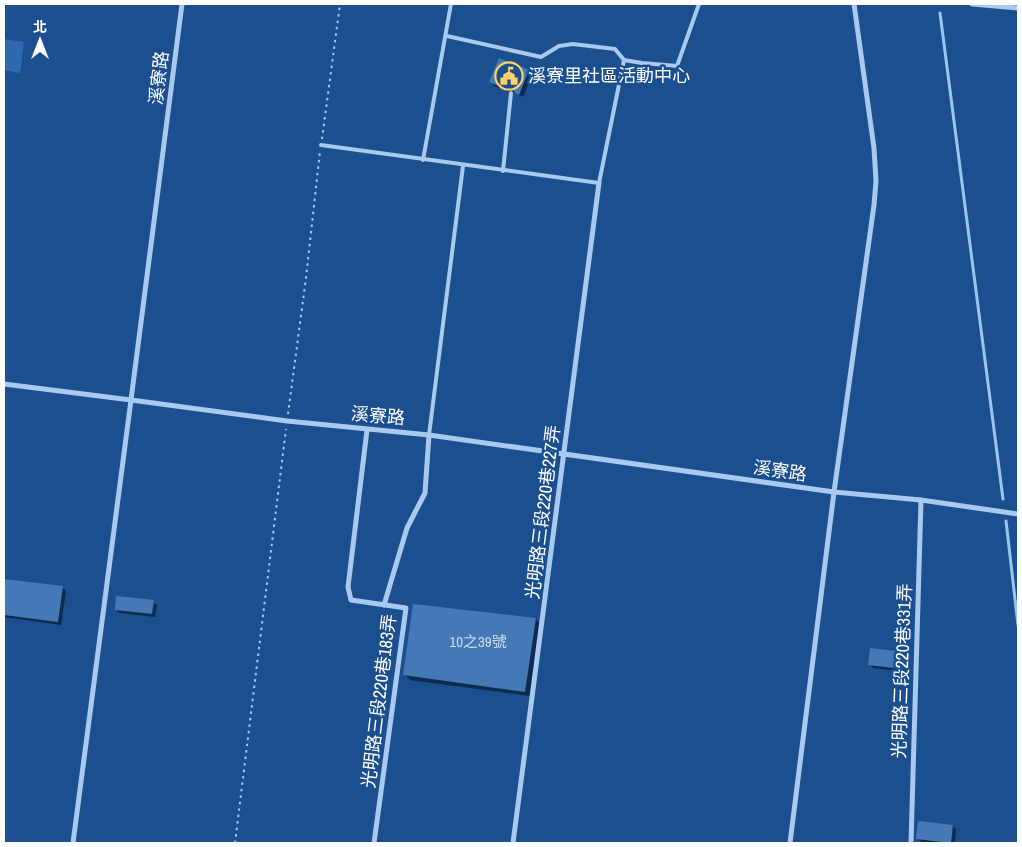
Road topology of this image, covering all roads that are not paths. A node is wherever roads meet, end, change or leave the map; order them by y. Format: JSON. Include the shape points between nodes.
{"nodes":[{"id":1,"x":182,"y":4,"type":"edge"},
{"id":2,"x":451,"y":4,"type":"edge"},
{"id":3,"x":699,"y":4,"type":"edge"},
{"id":4,"x":854,"y":4,"type":"edge"},
{"id":5,"x":972,"y":4,"type":"edge"},
{"id":6,"x":1018,"y":8,"type":"edge"},
{"id":7,"x":446,"y":36,"type":"junction"},
{"id":8,"x":624,"y":60,"type":"junction"},
{"id":9,"x":511,"y":93,"type":"dead end"},
{"id":10,"x":321,"y":146,"type":"dead end"},
{"id":11,"x":423,"y":160,"type":"junction"},
{"id":12,"x":463,"y":166,"type":"junction"},
{"id":13,"x":503,"y":171,"type":"junction"},
{"id":14,"x":599,"y":183,"type":"junction"},
{"id":15,"x":4,"y":384,"type":"edge"},
{"id":16,"x":131,"y":400,"type":"junction"},
{"id":17,"x":367,"y":430,"type":"junction"},
{"id":18,"x":429,"y":435,"type":"junction"},
{"id":19,"x":564,"y":454,"type":"junction"},
{"id":20,"x":834,"y":492,"type":"junction"},
{"id":21,"x":921,"y":500,"type":"junction"},
{"id":22,"x":1018,"y":514,"type":"edge"},
{"id":23,"x":384,"y":605,"type":"junction"},
{"id":24,"x":74,"y":843,"type":"edge"},
{"id":25,"x":374,"y":843,"type":"edge"},
{"id":26,"x":514,"y":843,"type":"edge"},
{"id":27,"x":790,"y":843,"type":"edge"},
{"id":28,"x":911,"y":843,"type":"edge"}],
"edges":[{"from":1,"to":16,"type":"street","name":"溪寮路"},
{"from":2,"to":7,"type":"lane"},
{"from":3,"to":8,"type":"lane","via":[[677,66]]},
{"from":4,"to":20,"type":"street","via":[[876,181]]},
{"from":5,"to":6,"type":"street"},
{"from":7,"to":8,"type":"lane","via":[[541,57],[559,46],[586,45],[615,49]]},
{"from":7,"to":11,"type":"lane"},
{"from":8,"to":14,"type":"lane"},
{"from":9,"to":13,"type":"lane"},
{"from":10,"to":11,"type":"lane"},
{"from":11,"to":12,"type":"lane"},
{"from":12,"to":13,"type":"lane"},
{"from":12,"to":18,"type":"lane"},
{"from":13,"to":14,"type":"lane"},
{"from":14,"to":19,"type":"street","name":"光明路三段220巷227弄"},
{"from":15,"to":16,"type":"street"},
{"from":16,"to":17,"type":"street","name":"溪寮路"},
{"from":16,"to":24,"type":"street"},
{"from":17,"to":18,"type":"street","name":"溪寮路"},
{"from":17,"to":23,"type":"street","name":"光明路三段220巷183弄","via":[[348,587],[350,600]]},
{"from":18,"to":19,"type":"street","name":"溪寮路"},
{"from":18,"to":23,"type":"street","via":[[425,493],[407,528]]},
{"from":19,"to":20,"type":"street","name":"溪寮路"},
{"from":19,"to":26,"type":"street","name":"光明路三段220巷227弄"},
{"from":20,"to":21,"type":"street","name":"溪寮路"},
{"from":20,"to":27,"type":"street"},
{"from":21,"to":22,"type":"street","name":"溪寮路"},
{"from":21,"to":28,"type":"street","name":"光明路三段220巷331弄"},
{"from":23,"to":25,"type":"street","name":"光明路三段220巷183弄","via":[[406,608]]}]}
